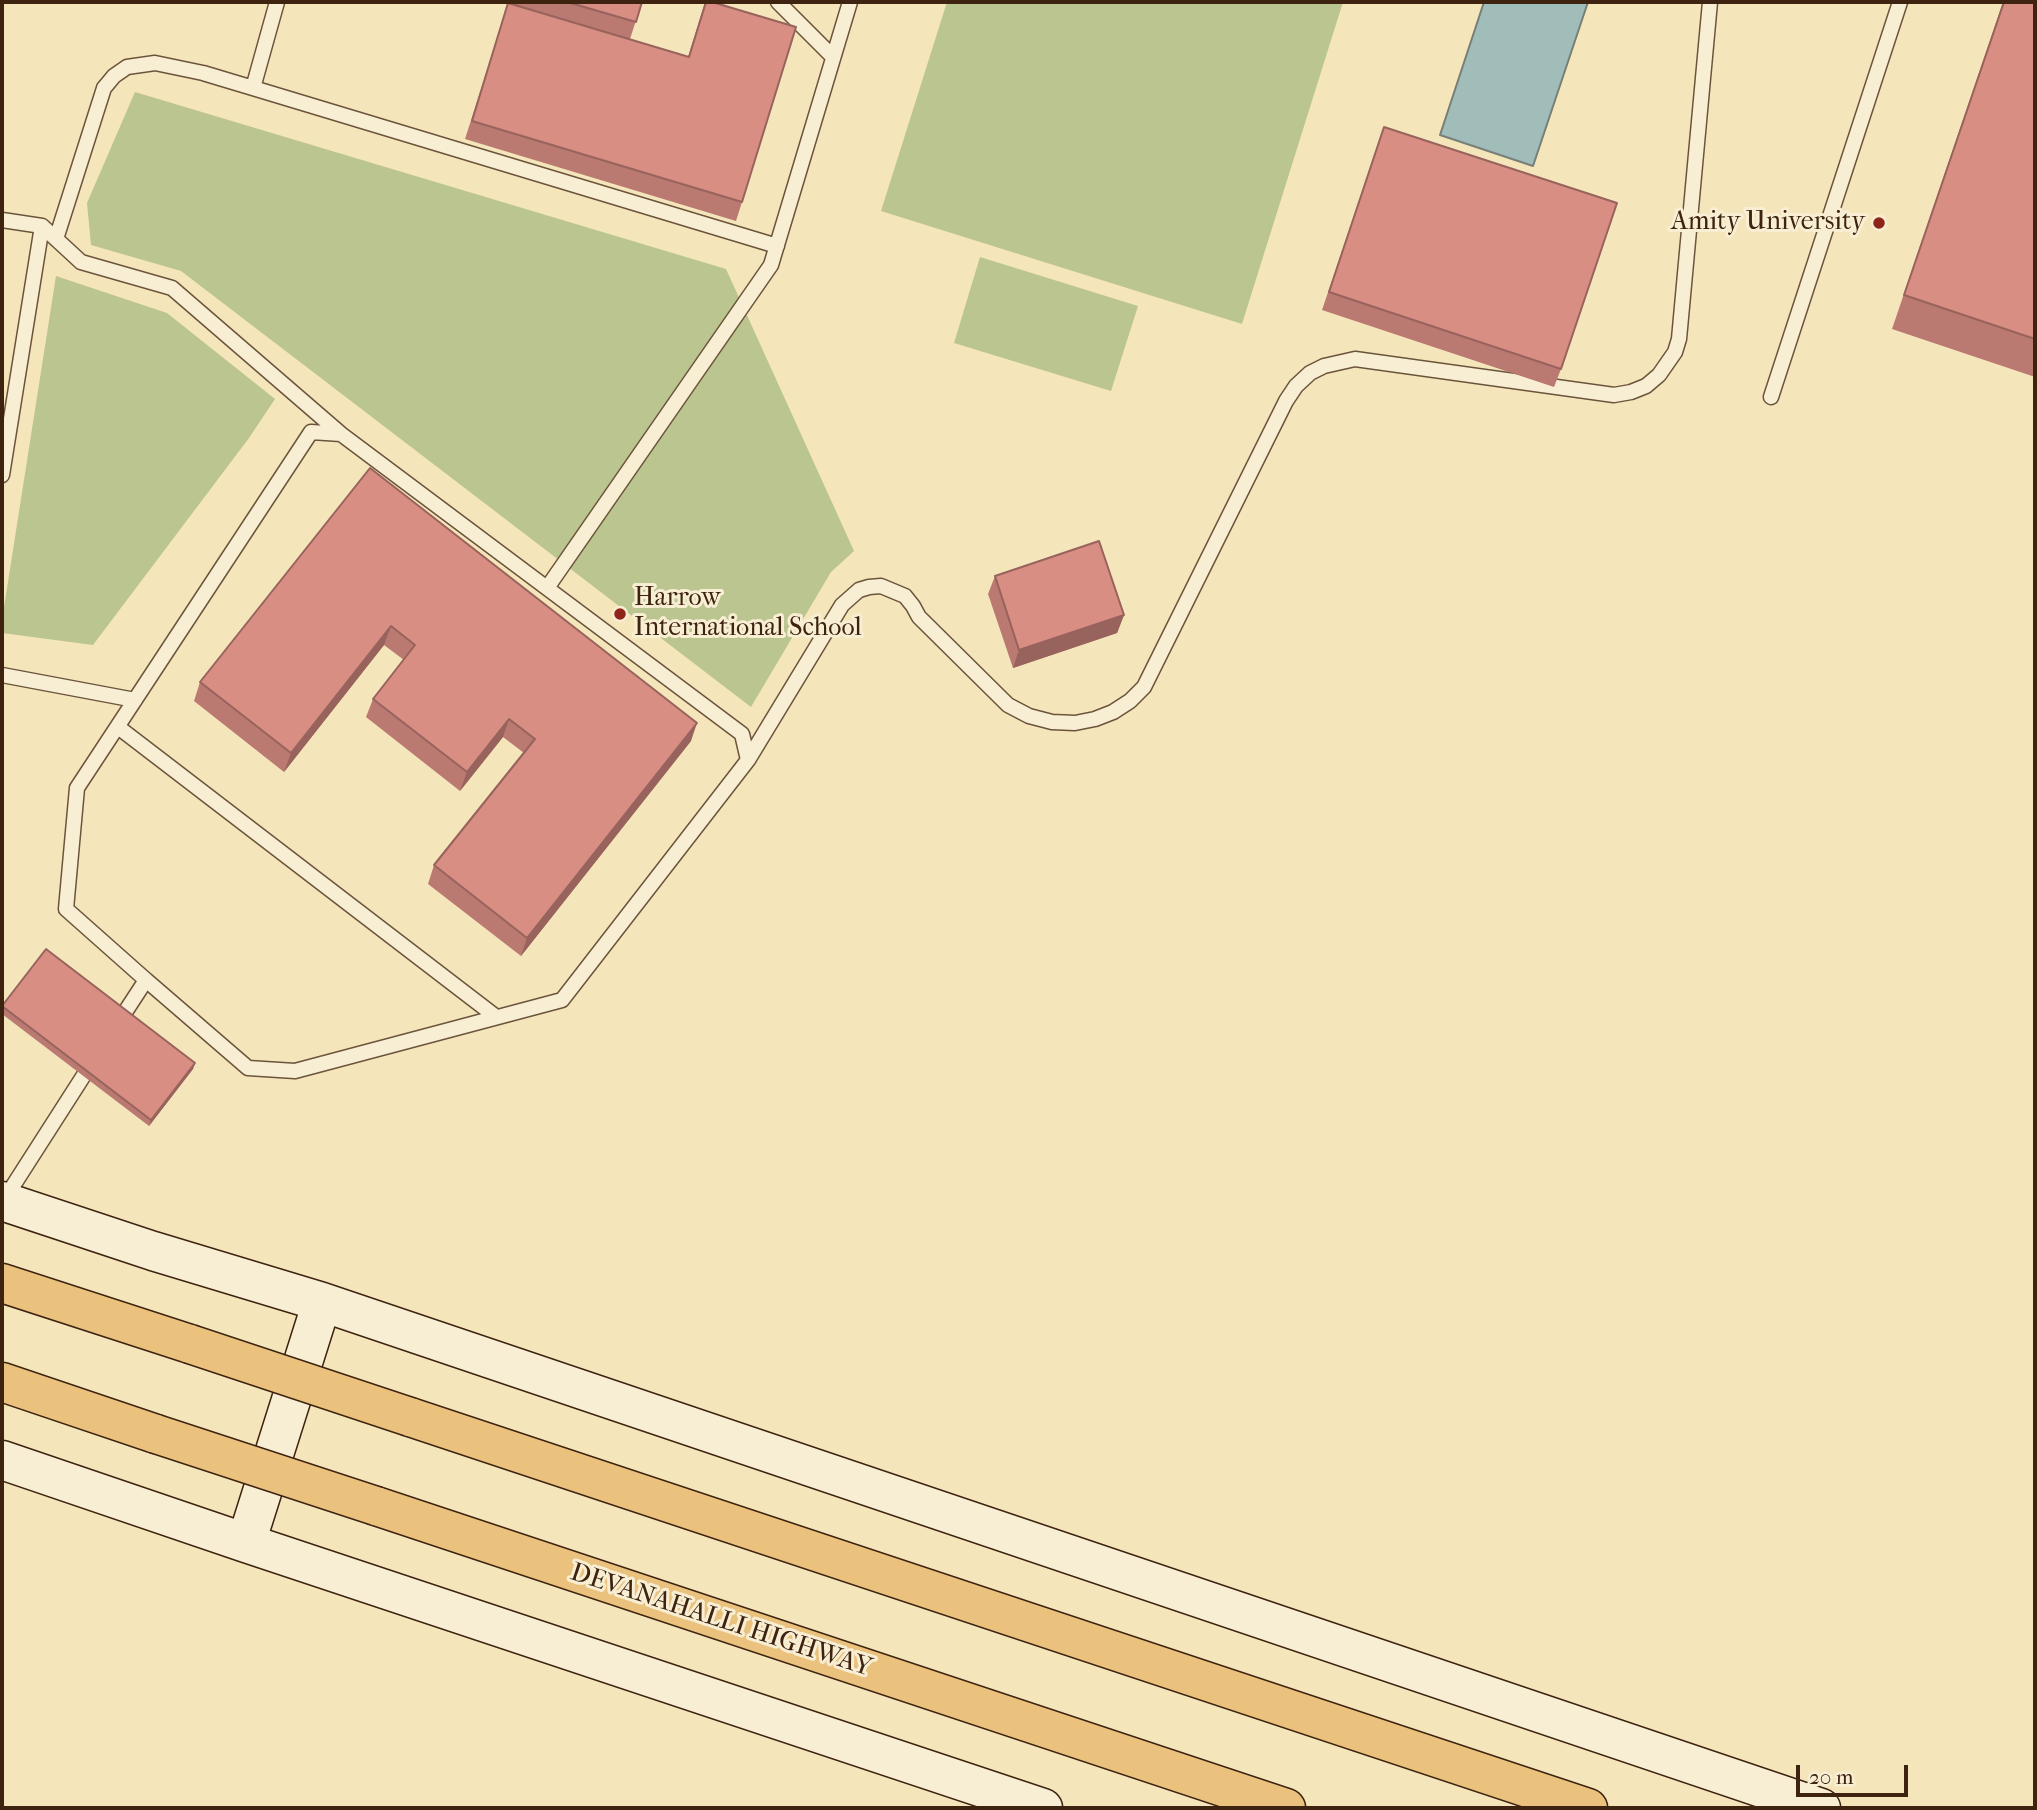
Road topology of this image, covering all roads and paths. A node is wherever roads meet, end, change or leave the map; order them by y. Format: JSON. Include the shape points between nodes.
{"nodes":[{"id":1,"x":277,"y":2,"type":"edge"},
{"id":2,"x":778,"y":2,"type":"edge"},
{"id":3,"x":850,"y":2,"type":"edge"},
{"id":4,"x":1710,"y":2,"type":"edge"},
{"id":5,"x":1900,"y":2,"type":"edge"},
{"id":6,"x":833,"y":57,"type":"junction"},
{"id":7,"x":253,"y":88,"type":"junction"},
{"id":8,"x":2,"y":220,"type":"edge"},
{"id":9,"x":43,"y":226,"type":"junction"},
{"id":10,"x":56,"y":239,"type":"junction"},
{"id":11,"x":777,"y":246,"type":"junction"},
{"id":12,"x":1771,"y":397,"type":"dead end"},
{"id":13,"x":341,"y":434,"type":"junction"},
{"id":14,"x":2,"y":475,"type":"edge"},
{"id":15,"x":547,"y":588,"type":"junction"},
{"id":16,"x":2,"y":675,"type":"edge"},
{"id":17,"x":135,"y":700,"type":"junction"},
{"id":18,"x":118,"y":727,"type":"junction"},
{"id":19,"x":748,"y":760,"type":"junction"},
{"id":20,"x":146,"y":980,"type":"junction"},
{"id":21,"x":495,"y":1016,"type":"junction"},
{"id":22,"x":2,"y":1201,"type":"edge"},
{"id":23,"x":2,"y":1283,"type":"edge"},
{"id":24,"x":322,"y":1302,"type":"junction"},
{"id":25,"x":2,"y":1382,"type":"edge"},
{"id":26,"x":2,"y":1460,"type":"edge"},
{"id":27,"x":246,"y":1543,"type":"junction"},
{"id":28,"x":1043,"y":1808,"type":"edge"},
{"id":29,"x":1286,"y":1808,"type":"edge"},
{"id":30,"x":1588,"y":1808,"type":"edge"},
{"id":31,"x":1821,"y":1808,"type":"edge"}],
"edges":[{"from":1,"to":7,"type":"lane"},
{"from":2,"to":6,"type":"lane"},
{"from":3,"to":6,"type":"lane"},
{"from":4,"to":19,"type":"lane","via":[[1679,339],[1668,365],[1653,381],[1614,395],[1355,359],[1324,366],[1310,373],[1286,401],[1143,687],[1130,701],[1113,712],[1076,723],[1029,716],[1008,705],[919,617],[905,596],[881,586],[869,587],[842,605]]},
{"from":5,"to":12,"type":"lane"},
{"from":6,"to":11,"type":"lane"},
{"from":7,"to":10,"type":"lane","via":[[155,63],[127,67],[114,76],[104,88]]},
{"from":7,"to":11,"type":"lane"},
{"from":8,"to":9,"type":"lane"},
{"from":9,"to":10,"type":"lane"},
{"from":9,"to":14,"type":"lane"},
{"from":10,"to":13,"type":"lane","via":[[80,262],[172,288]]},
{"from":11,"to":15,"type":"lane","via":[[771,265]]},
{"from":13,"to":15,"type":"lane"},
{"from":13,"to":17,"type":"lane","via":[[310,432]]},
{"from":15,"to":19,"type":"lane","via":[[742,734]]},
{"from":16,"to":17,"type":"lane"},
{"from":17,"to":18,"type":"lane"},
{"from":18,"to":20,"type":"lane","via":[[77,788],[66,909]]},
{"from":18,"to":21,"type":"lane"},
{"from":19,"to":21,"type":"lane","via":[[562,1000]]},
{"from":20,"to":21,"type":"lane","via":[[248,1068],[295,1071]]},
{"from":20,"to":22,"type":"lane"},
{"from":22,"to":24,"type":"main road"},
{"from":23,"to":30,"type":"highway","bridge":true},
{"from":24,"to":27,"type":"main road"},
{"from":24,"to":31,"type":"main road"},
{"from":25,"to":29,"type":"highway","name":"DEVANAHALLI HIGHWAY","bridge":true},
{"from":26,"to":27,"type":"main road"},
{"from":27,"to":28,"type":"main road"}]}
